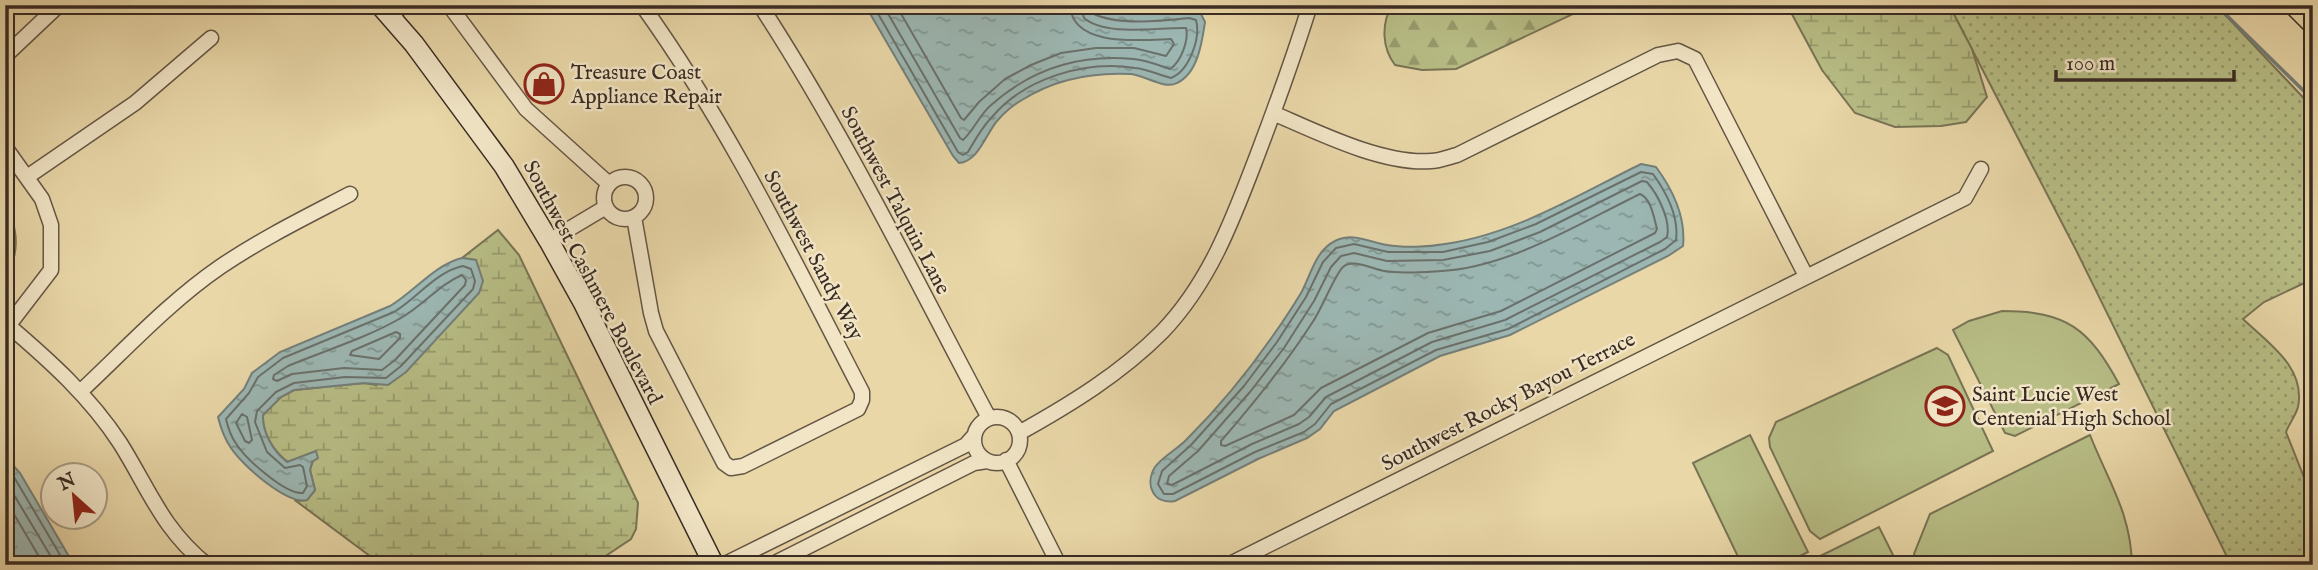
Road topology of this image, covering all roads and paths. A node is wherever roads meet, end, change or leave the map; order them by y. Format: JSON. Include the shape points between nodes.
{"nodes":[{"id":1,"x":59,"y":5,"type":"edge"},
{"id":2,"x":449,"y":5,"type":"edge"},
{"id":3,"x":642,"y":5,"type":"edge"},
{"id":4,"x":760,"y":5,"type":"edge"},
{"id":5,"x":1310,"y":5,"type":"edge"},
{"id":6,"x":2297,"y":5,"type":"edge"},
{"id":7,"x":391,"y":9,"type":"edge"},
{"id":8,"x":2313,"y":21,"type":"edge"},
{"id":9,"x":211,"y":38,"type":"dead end"},
{"id":10,"x":5,"y":56,"type":"edge"},
{"id":11,"x":1273,"y":113,"type":"junction"},
{"id":12,"x":5,"y":147,"type":"edge"},
{"id":13,"x":1981,"y":169,"type":"dead end"},
{"id":14,"x":27,"y":177,"type":"junction"},
{"id":15,"x":609,"y":184,"type":"junction"},
{"id":16,"x":350,"y":194,"type":"dead end"},
{"id":17,"x":606,"y":207,"type":"junction"},
{"id":18,"x":634,"y":217,"type":"junction"},
{"id":19,"x":549,"y":241,"type":"junction"},
{"id":20,"x":1806,"y":276,"type":"junction"},
{"id":21,"x":7,"y":328,"type":"edge"},
{"id":22,"x":80,"y":391,"type":"junction"},
{"id":23,"x":989,"y":418,"type":"junction"},
{"id":24,"x":1019,"y":433,"type":"junction"},
{"id":25,"x":974,"y":436,"type":"junction"},
{"id":26,"x":1006,"y":460,"type":"junction"},
{"id":27,"x":987,"y":461,"type":"junction"},
{"id":28,"x":873,"y":491,"type":"junction"},
{"id":29,"x":885,"y":508,"type":"junction"},
{"id":30,"x":206,"y":565,"type":"edge"},
{"id":31,"x":714,"y":565,"type":"edge"},
{"id":32,"x":723,"y":565,"type":"edge"},
{"id":33,"x":771,"y":565,"type":"edge"},
{"id":34,"x":1059,"y":565,"type":"edge"},
{"id":35,"x":1228,"y":565,"type":"edge"}],
"edges":[{"from":1,"to":10,"type":"street"},
{"from":2,"to":15,"type":"street","via":[[526,109]]},
{"from":3,"to":18,"type":"street","name":"Southwest Sandy Way","via":[[753,182],[862,392],[858,409],[743,466],[731,468],[724,463],[656,331]]},
{"from":4,"to":23,"type":"street","name":"Southwest Talquin Lane","via":[[838,132]]},
{"from":5,"to":11,"type":"street"},
{"from":6,"to":8,"type":"highway"},
{"from":7,"to":19,"type":"street","name":"Southwest Cashmere Boulevard","via":[[504,166]]},
{"from":9,"to":14,"type":"street","via":[[135,103]]},
{"from":11,"to":20,"type":"street","via":[[1347,145],[1431,162],[1457,155],[1658,55],[1678,51],[1695,59]]},
{"from":11,"to":24,"type":"street","via":[[1213,263],[1192,296],[1124,366],[1073,403]]},
{"from":12,"to":14,"type":"street"},
{"from":13,"to":20,"type":"street","name":"Southwest Rocky Bayou Terrace","via":[[1965,198]]},
{"from":14,"to":21,"type":"street","via":[[42,199],[51,225],[51,270]]},
{"from":15,"to":17,"type":"street","via":[[604,192]]},
{"from":15,"to":18,"type":"street","via":[[631,177],[642,185],[646,202]]},
{"from":16,"to":22,"type":"street","via":[[217,269]]},
{"from":17,"to":18,"type":"street","via":[[616,217]]},
{"from":17,"to":19,"type":"street"},
{"from":19,"to":31,"type":"street","name":"Southwest Cashmere Boulevard"},
{"from":20,"to":35,"type":"street","name":"Southwest Rocky Bayou Terrace"},
{"from":21,"to":22,"type":"street"},
{"from":22,"to":30,"type":"street","via":[[119,442],[164,521]]},
{"from":23,"to":24,"type":"street","via":[[1005,418]]},
{"from":23,"to":25,"type":"street"},
{"from":24,"to":26,"type":"street","via":[[1020,445]]},
{"from":25,"to":27,"type":"street","via":[[977,452]]},
{"from":25,"to":28,"type":"street","via":[[966,445]]},
{"from":26,"to":27,"type":"street"},
{"from":26,"to":34,"type":"street"},
{"from":27,"to":29,"type":"street","via":[[974,463]]},
{"from":28,"to":29,"type":"street","via":[[883,498]]},
{"from":28,"to":32,"type":"street"},
{"from":29,"to":33,"type":"street"}]}
